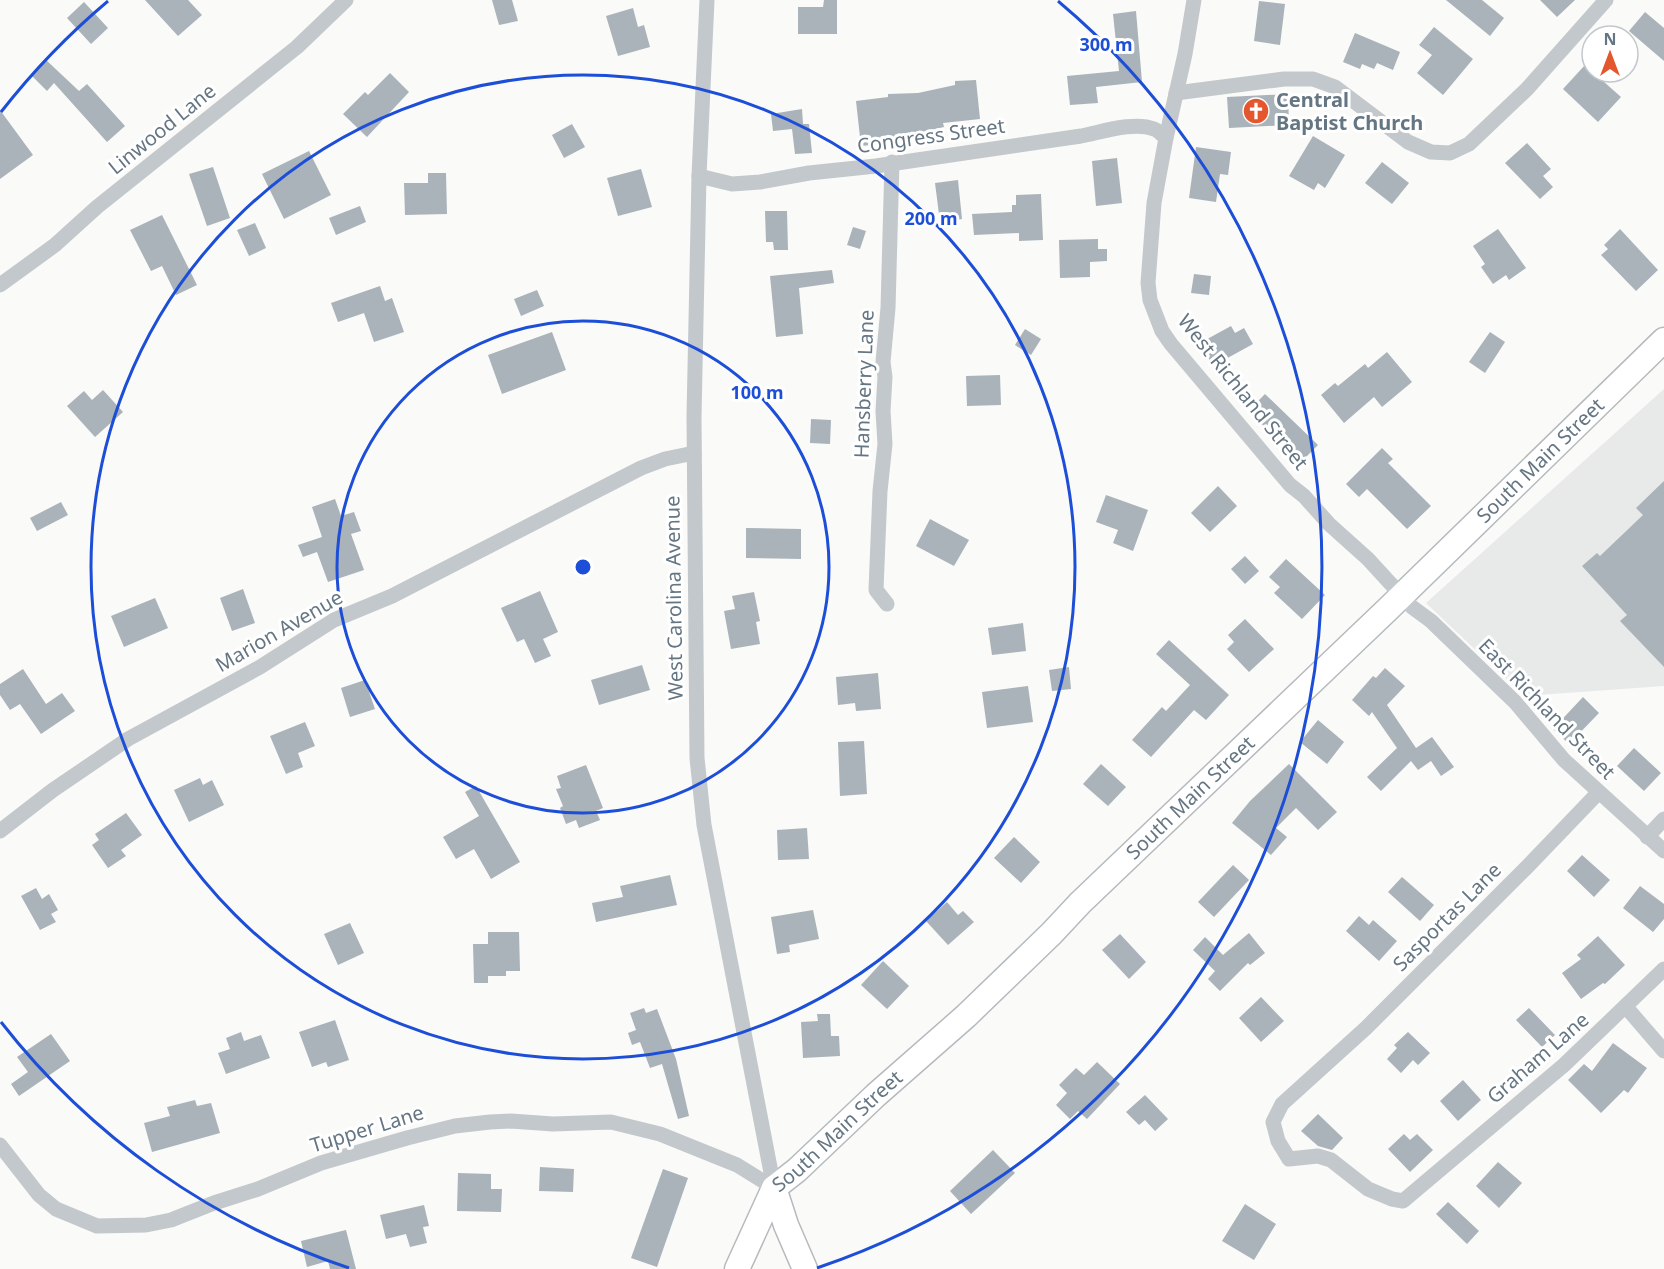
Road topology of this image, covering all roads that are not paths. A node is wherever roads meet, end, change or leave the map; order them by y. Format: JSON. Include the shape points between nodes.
{"nodes":[{"id":1,"x":346,"y":0,"type":"edge"},
{"id":2,"x":708,"y":0,"type":"edge"},
{"id":3,"x":1194,"y":0,"type":"edge"},
{"id":4,"x":1606,"y":0,"type":"edge"},
{"id":5,"x":1176,"y":93,"type":"junction"},
{"id":6,"x":1166,"y":138,"type":"junction"},
{"id":7,"x":892,"y":162,"type":"junction"},
{"id":8,"x":699,"y":176,"type":"junction"},
{"id":9,"x":0,"y":285,"type":"edge"},
{"id":10,"x":1664,"y":340,"type":"edge"},
{"id":11,"x":694,"y":453,"type":"junction"},
{"id":12,"x":1401,"y":596,"type":"junction"},
{"id":13,"x":887,"y":604,"type":"dead end"},
{"id":14,"x":1598,"y":793,"type":"junction"},
{"id":15,"x":1664,"y":819,"type":"edge"},
{"id":16,"x":0,"y":831,"type":"edge"},
{"id":17,"x":1647,"y":837,"type":"junction"},
{"id":18,"x":1664,"y":852,"type":"edge"},
{"id":19,"x":1664,"y":969,"type":"edge"},
{"id":20,"x":1626,"y":1007,"type":"junction"},
{"id":21,"x":1664,"y":1051,"type":"edge"},
{"id":22,"x":0,"y":1145,"type":"edge"},
{"id":23,"x":1435,"y":1174,"type":"joint"},
{"id":24,"x":774,"y":1188,"type":"junction"},
{"id":25,"x":736,"y":1269,"type":"edge"},
{"id":26,"x":805,"y":1269,"type":"edge"}],
"edges":[{"from":1,"to":9,"type":"street","name":"Linwood Lane","via":[[297,47],[55,245]]},
{"from":2,"to":8,"type":"street","name":"West Carolina Avenue"},
{"from":3,"to":5,"type":"street","name":"West Richland Street"},
{"from":4,"to":5,"type":"street","via":[[1527,89],[1469,144],[1450,153],[1431,152],[1408,142],[1335,87],[1313,79]]},
{"from":5,"to":6,"type":"street","name":"West Richland Street"},
{"from":6,"to":7,"type":"street","name":"Congress Street","via":[[1155,129],[1110,129]]},
{"from":6,"to":12,"type":"street","name":"West Richland Street","via":[[1154,203],[1148,283],[1162,331],[1276,471]]},
{"from":7,"to":8,"type":"street","name":"Congress Street","via":[[744,184]]},
{"from":7,"to":13,"type":"street","name":"Hansberry Lane","via":[[883,362],[885,444],[876,590]]},
{"from":8,"to":11,"type":"street","name":"West Carolina Avenue"},
{"from":10,"to":12,"type":"main road","name":"South Main Street"},
{"from":11,"to":16,"type":"street","name":"Marion Avenue","via":[[641,468],[392,596],[334,620],[260,667],[128,739]]},
{"from":11,"to":24,"type":"street","name":"West Carolina Avenue","via":[[697,758],[704,825]]},
{"from":12,"to":14,"type":"street","name":"East Richland Street","via":[[1515,702],[1545,740]]},
{"from":12,"to":24,"type":"main road","name":"South Main Street","via":[[966,1017]]},
{"from":14,"to":17,"type":"street","name":"East Richland Street"},
{"from":14,"to":23,"type":"street","name":"Sasportas Lane","via":[[1366,1028],[1282,1104],[1273,1122],[1278,1141],[1289,1158],[1318,1156],[1331,1160],[1368,1189],[1392,1199],[1403,1201]]},
{"from":15,"to":17,"type":"street"},
{"from":17,"to":18,"type":"street","name":"East Richland Street"},
{"from":19,"to":20,"type":"street","name":"Graham Lane"},
{"from":20,"to":21,"type":"street"},
{"from":20,"to":23,"type":"street","name":"Graham Lane"},
{"from":22,"to":24,"type":"street","name":"Tupper Lane","via":[[39,1195],[56,1209],[97,1226],[171,1220],[321,1163],[455,1126],[490,1122],[611,1122],[660,1134],[738,1164]]},
{"from":24,"to":25,"type":"main road","name":"South Main Street"},
{"from":24,"to":26,"type":"main road"}]}
